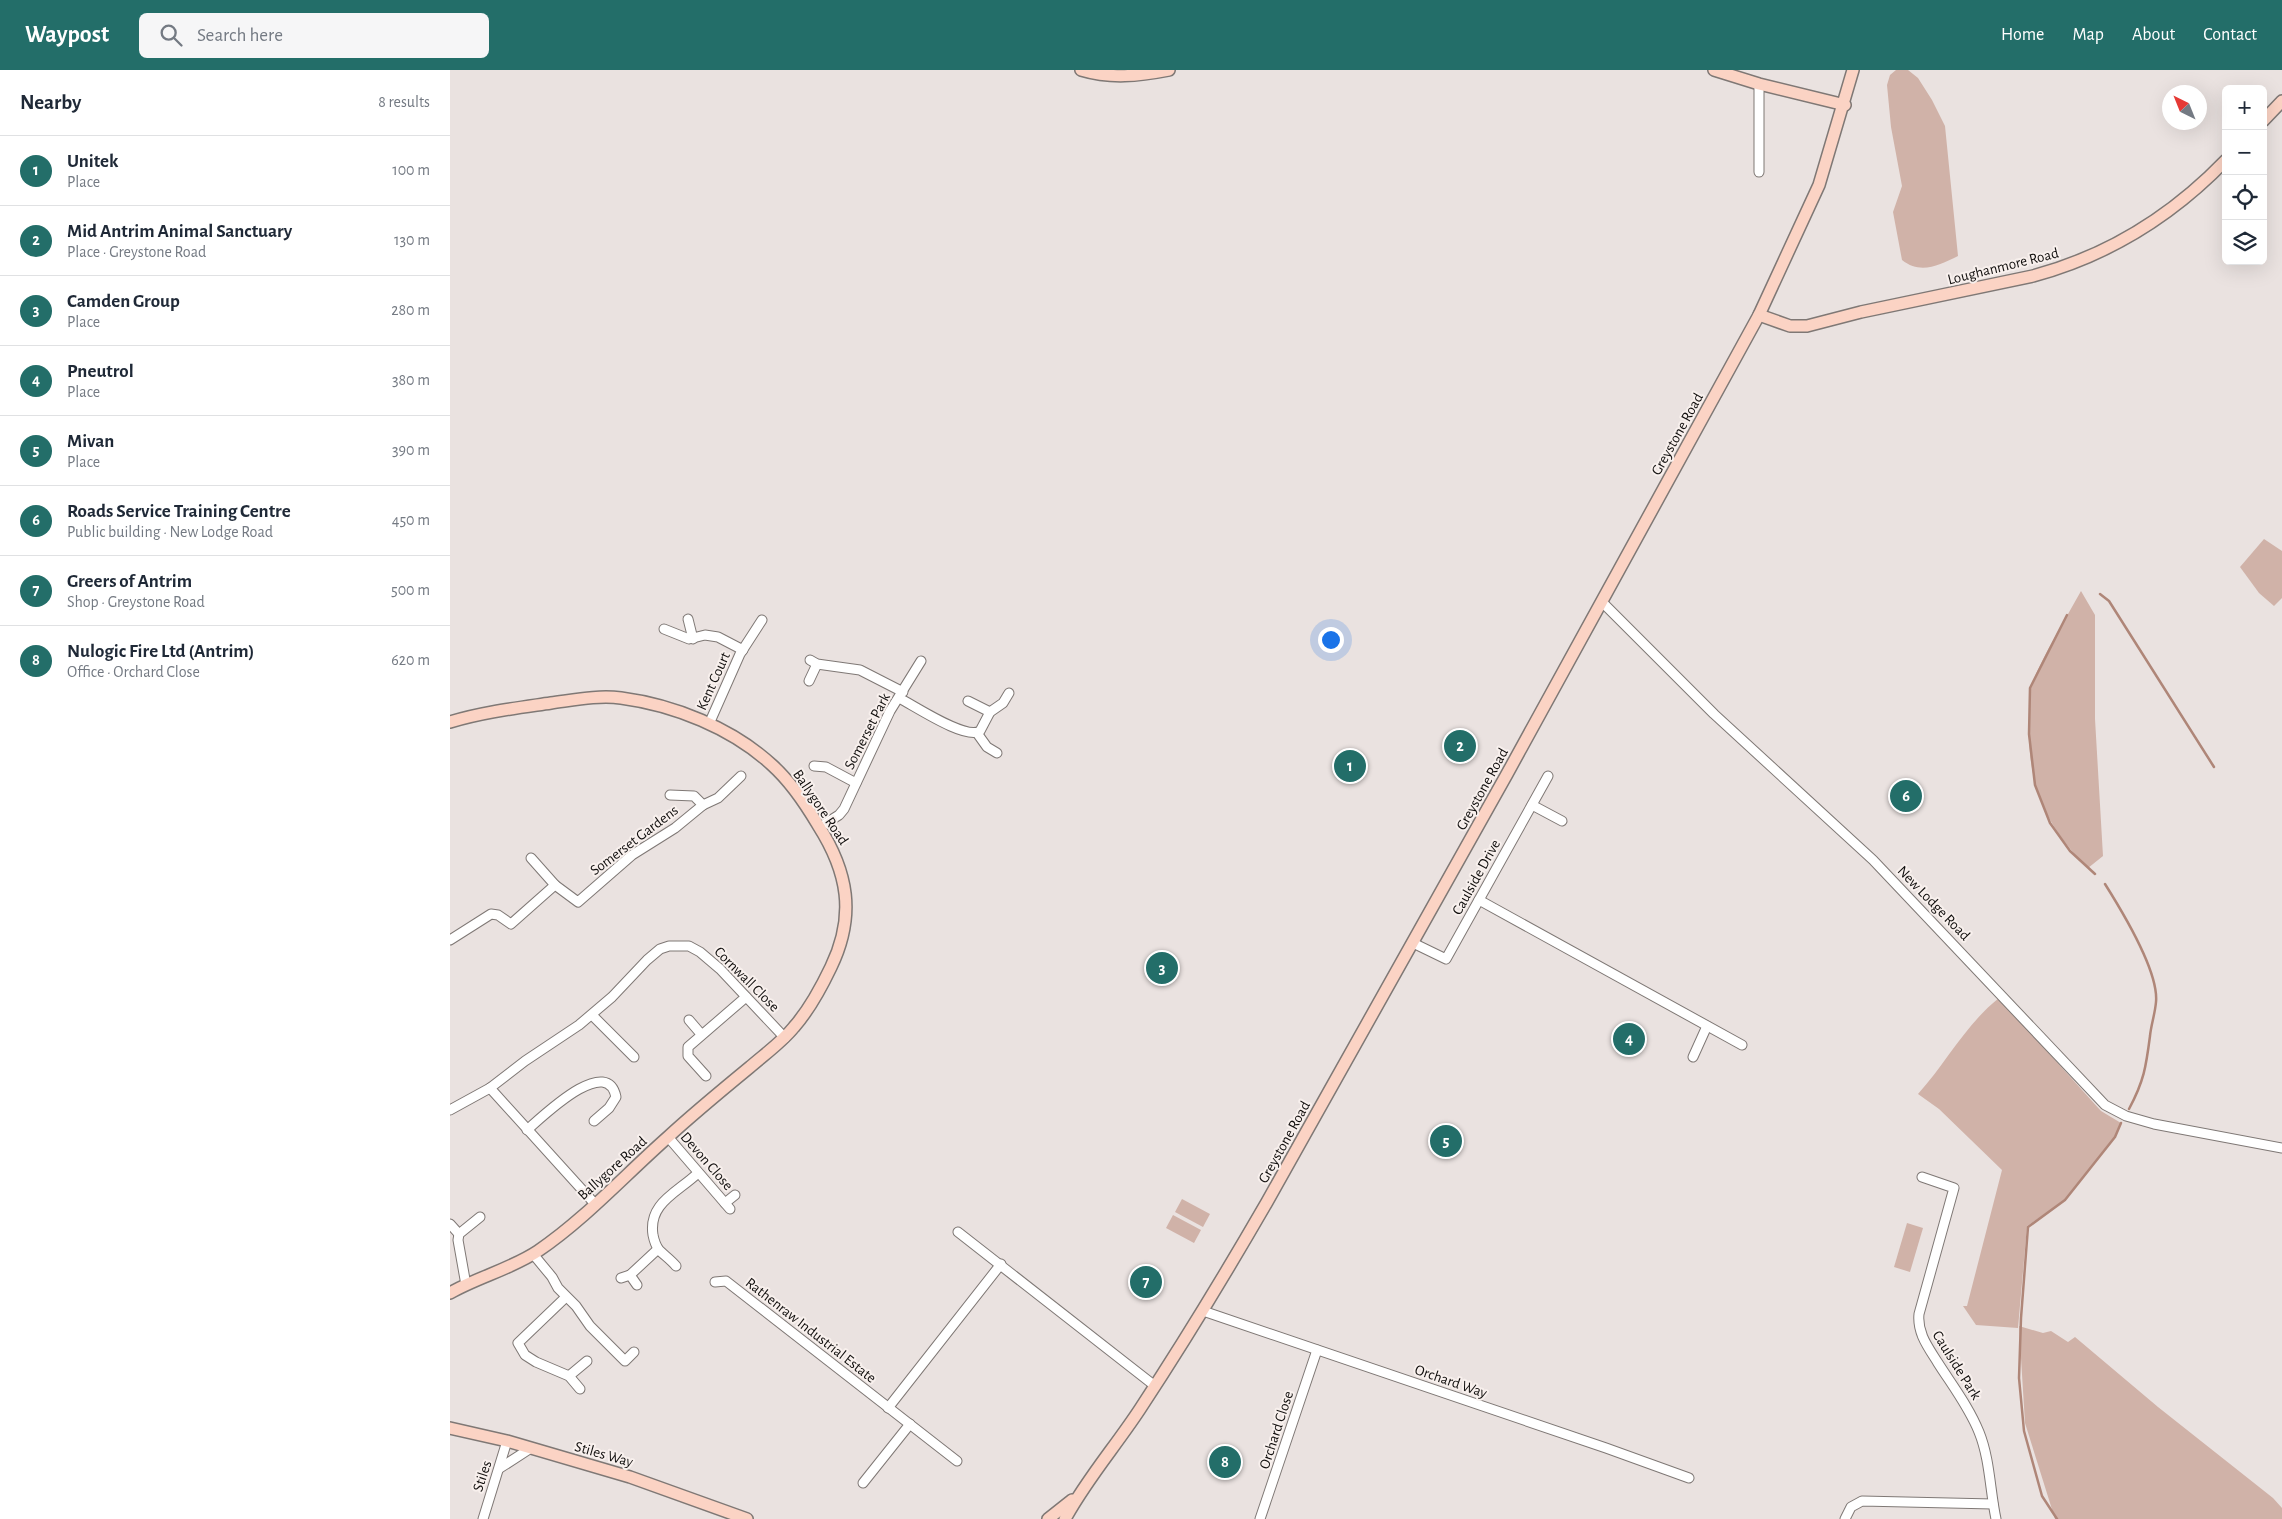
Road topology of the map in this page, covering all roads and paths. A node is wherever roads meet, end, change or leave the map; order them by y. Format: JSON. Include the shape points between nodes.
{"nodes":[{"id":1,"x":1081,"y":70,"type":"edge"},
{"id":2,"x":1169,"y":70,"type":"edge"},
{"id":3,"x":1714,"y":70,"type":"edge"},
{"id":4,"x":1853,"y":70,"type":"edge"},
{"id":5,"x":1759,"y":84,"type":"junction"},
{"id":6,"x":2282,"y":102,"type":"edge"},
{"id":7,"x":1845,"y":105,"type":"junction"},
{"id":8,"x":2267,"y":117,"type":"edge"},
{"id":9,"x":2222,"y":164,"type":"edge"},
{"id":10,"x":1759,"y":172,"type":"dead end"},
{"id":11,"x":1759,"y":315,"type":"junction"},
{"id":12,"x":1602,"y":602,"type":"junction"},
{"id":13,"x":688,"y":619,"type":"dead end"},
{"id":14,"x":762,"y":620,"type":"dead end"},
{"id":15,"x":664,"y":629,"type":"dead end"},
{"id":16,"x":693,"y":639,"type":"junction"},
{"id":17,"x":743,"y":650,"type":"junction"},
{"id":18,"x":921,"y":661,"type":"dead end"},
{"id":19,"x":809,"y":680,"type":"dead end"},
{"id":20,"x":1009,"y":693,"type":"dead end"},
{"id":21,"x":901,"y":695,"type":"junction"},
{"id":22,"x":968,"y":701,"type":"dead end"},
{"id":23,"x":990,"y":712,"type":"junction"},
{"id":24,"x":450,"y":722,"type":"edge"},
{"id":25,"x":709,"y":724,"type":"junction"},
{"id":26,"x":977,"y":733,"type":"junction"},
{"id":27,"x":997,"y":753,"type":"dead end"},
{"id":28,"x":814,"y":766,"type":"dead end"},
{"id":29,"x":741,"y":776,"type":"dead end"},
{"id":30,"x":1548,"y":776,"type":"dead end"},
{"id":31,"x":856,"y":783,"type":"junction"},
{"id":32,"x":670,"y":795,"type":"dead end"},
{"id":33,"x":703,"y":805,"type":"junction"},
{"id":34,"x":1532,"y":805,"type":"junction"},
{"id":35,"x":1562,"y":821,"type":"dead end"},
{"id":36,"x":820,"y":827,"type":"junction"},
{"id":37,"x":531,"y":858,"type":"dead end"},
{"id":38,"x":555,"y":885,"type":"junction"},
{"id":39,"x":1479,"y":900,"type":"junction"},
{"id":40,"x":450,"y":940,"type":"edge"},
{"id":41,"x":1413,"y":943,"type":"junction"},
{"id":42,"x":746,"y":997,"type":"junction"},
{"id":43,"x":592,"y":1015,"type":"junction"},
{"id":44,"x":689,"y":1020,"type":"dead end"},
{"id":45,"x":1707,"y":1026,"type":"junction"},
{"id":46,"x":701,"y":1034,"type":"junction"},
{"id":47,"x":785,"y":1038,"type":"junction"},
{"id":48,"x":1742,"y":1045,"type":"dead end"},
{"id":49,"x":1693,"y":1056,"type":"dead end"},
{"id":50,"x":634,"y":1057,"type":"dead end"},
{"id":51,"x":706,"y":1076,"type":"dead end"},
{"id":52,"x":490,"y":1088,"type":"junction"},
{"id":53,"x":450,"y":1110,"type":"edge"},
{"id":54,"x":594,"y":1120,"type":"dead end"},
{"id":55,"x":527,"y":1130,"type":"junction"},
{"id":56,"x":668,"y":1137,"type":"junction"},
{"id":57,"x":2282,"y":1148,"type":"edge"},
{"id":58,"x":698,"y":1173,"type":"junction"},
{"id":59,"x":1922,"y":1177,"type":"dead end"},
{"id":60,"x":734,"y":1195,"type":"dead end"},
{"id":61,"x":595,"y":1204,"type":"junction"},
{"id":62,"x":480,"y":1218,"type":"dead end"},
{"id":63,"x":450,"y":1224,"type":"edge"},
{"id":64,"x":958,"y":1232,"type":"dead end"},
{"id":65,"x":460,"y":1234,"type":"junction"},
{"id":66,"x":658,"y":1249,"type":"junction"},
{"id":67,"x":533,"y":1254,"type":"junction"},
{"id":68,"x":1001,"y":1264,"type":"junction"},
{"id":69,"x":676,"y":1266,"type":"dead end"},
{"id":70,"x":715,"y":1282,"type":"dead end"},
{"id":71,"x":466,"y":1284,"type":"junction"},
{"id":72,"x":637,"y":1285,"type":"dead end"},
{"id":73,"x":450,"y":1293,"type":"edge"},
{"id":74,"x":566,"y":1297,"type":"junction"},
{"id":75,"x":1203,"y":1311,"type":"junction"},
{"id":76,"x":1317,"y":1350,"type":"junction"},
{"id":77,"x":634,"y":1352,"type":"dead end"},
{"id":78,"x":587,"y":1361,"type":"dead end"},
{"id":79,"x":569,"y":1376,"type":"junction"},
{"id":80,"x":1155,"y":1386,"type":"junction"},
{"id":81,"x":580,"y":1389,"type":"dead end"},
{"id":82,"x":888,"y":1408,"type":"junction"},
{"id":83,"x":910,"y":1424,"type":"junction"},
{"id":84,"x":450,"y":1428,"type":"edge"},
{"id":85,"x":507,"y":1441,"type":"junction"},
{"id":86,"x":531,"y":1448,"type":"junction"},
{"id":87,"x":957,"y":1461,"type":"dead end"},
{"id":88,"x":499,"y":1468,"type":"junction"},
{"id":89,"x":1689,"y":1478,"type":"dead end"},
{"id":90,"x":863,"y":1483,"type":"dead end"},
{"id":91,"x":1079,"y":1493,"type":"junction"},
{"id":92,"x":1993,"y":1504,"type":"junction"},
{"id":93,"x":483,"y":1519,"type":"edge"},
{"id":94,"x":748,"y":1519,"type":"edge"},
{"id":95,"x":1048,"y":1519,"type":"edge"},
{"id":96,"x":1065,"y":1519,"type":"edge"},
{"id":97,"x":1260,"y":1519,"type":"edge"},
{"id":98,"x":1845,"y":1519,"type":"edge"},
{"id":99,"x":1996,"y":1519,"type":"edge"}],
"edges":[{"from":1,"to":2,"type":"main road","via":[[1122,77]]},
{"from":3,"to":5,"type":"main road"},
{"from":4,"to":7,"type":"main road","name":"Greystone Road"},
{"from":5,"to":7,"type":"main road"},
{"from":5,"to":10,"type":"street"},
{"from":6,"to":8,"type":"main road"},
{"from":7,"to":11,"type":"main road","name":"Greystone Road","via":[[1820,185]]},
{"from":9,"to":11,"type":"main road","name":"Loughanmore Road","via":[[2184,199],[2149,224],[2102,252],[2060,269],[1807,326],[1790,326]]},
{"from":11,"to":12,"type":"main road","name":"Greystone Road"},
{"from":12,"to":41,"type":"main road","name":"Greystone Road"},
{"from":12,"to":57,"type":"street","name":"New Lodge Road","via":[[1714,714],[1873,860],[2104,1105],[2154,1124]]},
{"from":13,"to":16,"type":"street"},
{"from":14,"to":17,"type":"street","name":"Kent Court"},
{"from":15,"to":16,"type":"street","name":"Kent Court"},
{"from":16,"to":17,"type":"street","name":"Kent Court","via":[[712,636]]},
{"from":17,"to":25,"type":"street","name":"Kent Court"},
{"from":18,"to":21,"type":"street","name":"Somerset Park"},
{"from":19,"to":21,"type":"street","name":"Somerset Park","via":[[813,662],[860,670]]},
{"from":20,"to":23,"type":"street","via":[[1003,703]]},
{"from":21,"to":26,"type":"street","via":[[957,729]]},
{"from":21,"to":31,"type":"street","name":"Somerset Park"},
{"from":22,"to":23,"type":"street"},
{"from":23,"to":26,"type":"street"},
{"from":24,"to":25,"type":"main road","name":"Ballygore Road","via":[[525,707],[613,697],[675,710]]},
{"from":25,"to":36,"type":"main road","name":"Ballygore Road","via":[[743,743],[773,766],[797,793]]},
{"from":26,"to":27,"type":"street","via":[[987,747]]},
{"from":28,"to":31,"type":"street","name":"Somerset Park","via":[[826,767]]},
{"from":29,"to":33,"type":"street","name":"Somerset Gardens","via":[[718,798]]},
{"from":30,"to":34,"type":"street","name":"Caulside Drive"},
{"from":31,"to":36,"type":"street","name":"Somerset Park","via":[[842,811]]},
{"from":32,"to":33,"type":"street","via":[[694,796]]},
{"from":33,"to":38,"type":"street","name":"Somerset Gardens","via":[[675,828],[632,855],[578,902]]},
{"from":34,"to":35,"type":"street"},
{"from":34,"to":39,"type":"street","name":"Caulside Drive"},
{"from":36,"to":47,"type":"main road","name":"Ballygore Road","via":[[842,873],[847,903],[845,925],[827,976],[803,1016]]},
{"from":37,"to":38,"type":"street"},
{"from":38,"to":40,"type":"street","via":[[511,924],[498,914],[491,914]]},
{"from":39,"to":41,"type":"street","name":"Caulside Drive","via":[[1446,959]]},
{"from":39,"to":45,"type":"street"},
{"from":41,"to":75,"type":"main road","name":"Greystone Road"},
{"from":42,"to":43,"type":"street","name":"Cornwall Close","via":[[700,952],[680,944],[654,954]]},
{"from":42,"to":46,"type":"street"},
{"from":42,"to":47,"type":"street","name":"Cornwall Close"},
{"from":43,"to":50,"type":"street"},
{"from":43,"to":52,"type":"street","name":"Cornwall Close"},
{"from":44,"to":46,"type":"street"},
{"from":45,"to":48,"type":"street"},
{"from":45,"to":49,"type":"street"},
{"from":46,"to":51,"type":"street","via":[[687,1051]]},
{"from":47,"to":56,"type":"main road","name":"Ballygore Road"},
{"from":52,"to":53,"type":"street","name":"Cornwall Close"},
{"from":52,"to":55,"type":"street"},
{"from":54,"to":55,"type":"street","via":[[610,1108],[616,1097],[610,1087],[598,1082],[570,1095]]},
{"from":55,"to":61,"type":"street"},
{"from":56,"to":58,"type":"street","name":"Devon Close"},
{"from":56,"to":61,"type":"main road","name":"Ballygore Road"},
{"from":58,"to":60,"type":"street","name":"Devon Close","via":[[728,1206]]},
{"from":58,"to":66,"type":"street","via":[[654,1213],[652,1228]]},
{"from":59,"to":92,"type":"street","name":"Caulside Park","via":[[1954,1188],[1918,1326],[1980,1434]]},
{"from":61,"to":67,"type":"main road","name":"Ballygore Road"},
{"from":62,"to":65,"type":"street"},
{"from":63,"to":65,"type":"street"},
{"from":64,"to":68,"type":"street"},
{"from":65,"to":71,"type":"street","via":[[458,1240]]},
{"from":66,"to":69,"type":"street"},
{"from":66,"to":72,"type":"street","via":[[626,1276]]},
{"from":67,"to":71,"type":"main road","name":"Ballygore Road"},
{"from":67,"to":74,"type":"street"},
{"from":68,"to":80,"type":"street"},
{"from":68,"to":82,"type":"street"},
{"from":70,"to":82,"type":"street","name":"Rathenraw Industrial Estate","via":[[726,1281]]},
{"from":71,"to":73,"type":"main road","name":"Ballygore Road"},
{"from":74,"to":77,"type":"street","via":[[624,1361]]},
{"from":74,"to":79,"type":"street","via":[[518,1343],[536,1362]]},
{"from":75,"to":76,"type":"street","name":"Orchard Way"},
{"from":75,"to":80,"type":"main road","name":"Greystone Road"},
{"from":76,"to":89,"type":"street","name":"Orchard Way"},
{"from":76,"to":97,"type":"street","name":"Orchard Close"},
{"from":78,"to":79,"type":"street"},
{"from":79,"to":81,"type":"street"},
{"from":80,"to":91,"type":"main road","name":"Greystone Road"},
{"from":82,"to":83,"type":"street","name":"Rathenraw Industrial Estate"},
{"from":83,"to":87,"type":"street","name":"Rathenraw Industrial Estate"},
{"from":83,"to":90,"type":"street"},
{"from":84,"to":85,"type":"main road","name":"Stiles Way"},
{"from":85,"to":86,"type":"main road","name":"Stiles Way"},
{"from":85,"to":88,"type":"street","name":"Stiles"},
{"from":86,"to":88,"type":"street"},
{"from":86,"to":94,"type":"main road","name":"Stiles Way","via":[[630,1477]]},
{"from":88,"to":93,"type":"street","name":"Stiles"},
{"from":91,"to":95,"type":"main road","name":"Greystone Road"},
{"from":91,"to":96,"type":"main road","name":"Greystone Road"},
{"from":92,"to":98,"type":"street","via":[[1862,1501],[1853,1505]]},
{"from":92,"to":99,"type":"street","name":"Caulside Park"}]}
